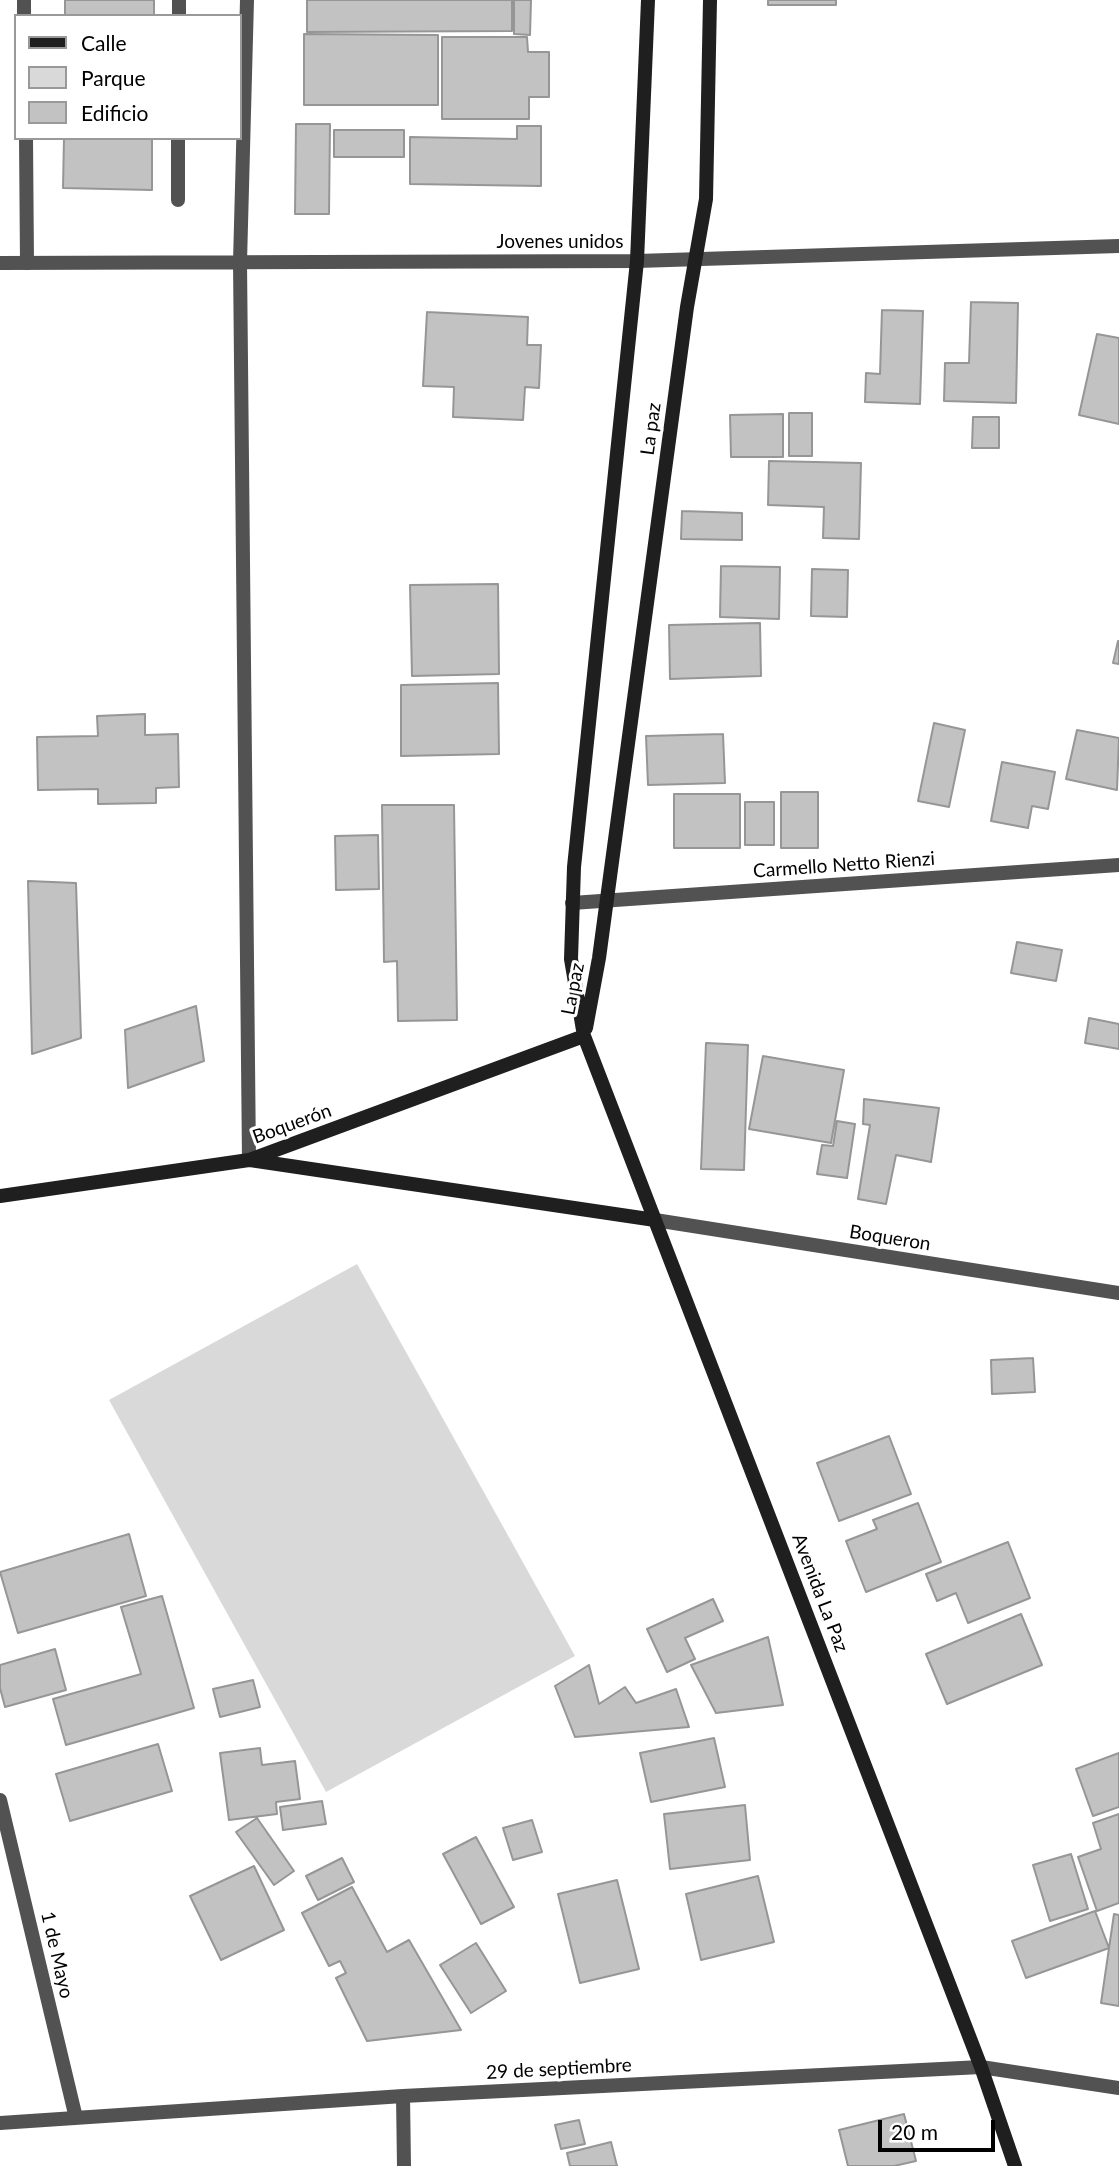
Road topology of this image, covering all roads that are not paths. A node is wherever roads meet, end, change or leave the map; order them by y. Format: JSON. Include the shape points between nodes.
{"nodes":[{"id":1,"x":247,"y":0,"type":"edge"},
{"id":2,"x":648,"y":0,"type":"edge"},
{"id":3,"x":710,"y":0,"type":"edge"},
{"id":4,"x":26,"y":140,"type":"edge"},
{"id":5,"x":178,"y":140,"type":"edge"},
{"id":6,"x":178,"y":200,"type":"dead end"},
{"id":7,"x":1119,"y":246,"type":"edge"},
{"id":8,"x":696,"y":259,"type":"junction"},
{"id":9,"x":637,"y":261,"type":"junction"},
{"id":10,"x":240,"y":262,"type":"junction"},
{"id":11,"x":0,"y":263,"type":"edge"},
{"id":12,"x":27,"y":263,"type":"junction"},
{"id":13,"x":1119,"y":865,"type":"edge"},
{"id":14,"x":606,"y":900,"type":"junction"},
{"id":15,"x":572,"y":903,"type":"junction"},
{"id":16,"x":584,"y":1036,"type":"junction"},
{"id":17,"x":248,"y":1160,"type":"junction"},
{"id":18,"x":0,"y":1196,"type":"edge"},
{"id":19,"x":655,"y":1220,"type":"junction"},
{"id":20,"x":1119,"y":1293,"type":"edge"},
{"id":21,"x":0,"y":1800,"type":"edge"},
{"id":22,"x":981,"y":2067,"type":"junction"},
{"id":23,"x":1119,"y":2088,"type":"edge"},
{"id":24,"x":403,"y":2096,"type":"junction"},
{"id":25,"x":76,"y":2118,"type":"junction"},
{"id":26,"x":0,"y":2123,"type":"edge"},
{"id":27,"x":404,"y":2166,"type":"edge"},
{"id":28,"x":1015,"y":2166,"type":"edge"}],
"edges":[{"from":1,"to":10,"type":"street"},
{"from":2,"to":9,"type":"street","name":"La paz"},
{"from":3,"to":8,"type":"street","name":"La paz","via":[[706,199]]},
{"from":4,"to":12,"type":"street"},
{"from":5,"to":6,"type":"street"},
{"from":7,"to":8,"type":"street","name":"Jovenes unidos"},
{"from":8,"to":9,"type":"street","name":"Jovenes unidos"},
{"from":8,"to":14,"type":"street","name":"La paz"},
{"from":9,"to":10,"type":"street","name":"Jovenes unidos"},
{"from":9,"to":15,"type":"street","name":"La paz"},
{"from":10,"to":12,"type":"street","name":"Jovenes unidos"},
{"from":10,"to":17,"type":"street"},
{"from":11,"to":12,"type":"street","name":"Jovenes unidos"},
{"from":13,"to":14,"type":"street","name":"Carmello Netto Rienzi"},
{"from":14,"to":15,"type":"street","name":"Carmello Netto Rienzi"},
{"from":14,"to":16,"type":"street","name":"La paz"},
{"from":15,"to":16,"type":"street","name":"La paz","via":[[571,960]]},
{"from":16,"to":17,"type":"street","name":"Boquerón"},
{"from":16,"to":19,"type":"street","name":"Avenida La Paz"},
{"from":17,"to":18,"type":"street","name":"Boquerón"},
{"from":17,"to":19,"type":"street"},
{"from":19,"to":20,"type":"street","name":"Boqueron"},
{"from":19,"to":22,"type":"street","name":"Avenida La Paz"},
{"from":21,"to":25,"type":"street","name":"1 de Mayo"},
{"from":22,"to":23,"type":"street","name":"29 de septiembre"},
{"from":22,"to":24,"type":"street","name":"29 de septiembre"},
{"from":22,"to":28,"type":"street","name":"Avenida La Paz"},
{"from":24,"to":25,"type":"street","name":"29 de septiembre"},
{"from":24,"to":27,"type":"street"},
{"from":25,"to":26,"type":"street","name":"29 de septiembre"}]}
